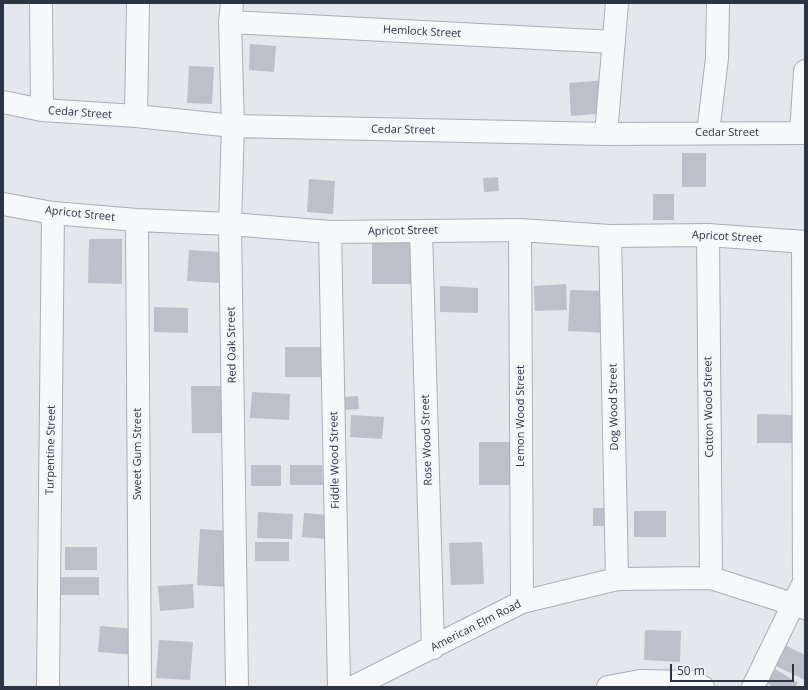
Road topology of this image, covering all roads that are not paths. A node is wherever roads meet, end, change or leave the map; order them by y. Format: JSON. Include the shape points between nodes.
{"nodes":[{"id":1,"x":41,"y":3,"type":"edge"},
{"id":2,"x":138,"y":3,"type":"edge"},
{"id":3,"x":617,"y":3,"type":"edge"},
{"id":4,"x":718,"y":3,"type":"edge"},
{"id":5,"x":231,"y":12,"type":"edge"},
{"id":6,"x":614,"y":42,"type":"junction"},
{"id":7,"x":805,"y":71,"type":"edge"},
{"id":8,"x":3,"y":102,"type":"edge"},
{"id":9,"x":42,"y":110,"type":"junction"},
{"id":10,"x":136,"y":116,"type":"junction"},
{"id":11,"x":233,"y":126,"type":"junction"},
{"id":12,"x":708,"y":133,"type":"junction"},
{"id":13,"x":803,"y":133,"type":"edge"},
{"id":14,"x":606,"y":134,"type":"junction"},
{"id":15,"x":3,"y":204,"type":"edge"},
{"id":16,"x":53,"y":212,"type":"junction"},
{"id":17,"x":137,"y":220,"type":"junction"},
{"id":18,"x":230,"y":224,"type":"junction"},
{"id":19,"x":520,"y":230,"type":"junction"},
{"id":20,"x":421,"y":231,"type":"junction"},
{"id":21,"x":330,"y":232,"type":"junction"},
{"id":22,"x":708,"y":235,"type":"junction"},
{"id":23,"x":610,"y":236,"type":"junction"},
{"id":24,"x":804,"y":242,"type":"edge"},
{"id":25,"x":711,"y":578,"type":"junction"},
{"id":26,"x":617,"y":579,"type":"junction"},
{"id":27,"x":804,"y":582,"type":"edge"},
{"id":28,"x":522,"y":602,"type":"junction"},
{"id":29,"x":799,"y":606,"type":"edge"},
{"id":30,"x":433,"y":648,"type":"junction"},
{"id":31,"x":48,"y":687,"type":"edge"},
{"id":32,"x":140,"y":687,"type":"edge"},
{"id":33,"x":237,"y":687,"type":"edge"},
{"id":34,"x":339,"y":687,"type":"edge"},
{"id":35,"x":353,"y":687,"type":"edge"},
{"id":36,"x":608,"y":687,"type":"edge"},
{"id":37,"x":703,"y":687,"type":"edge"},
{"id":38,"x":753,"y":687,"type":"edge"}],
"edges":[{"from":1,"to":9,"type":"street"},
{"from":2,"to":10,"type":"street"},
{"from":3,"to":6,"type":"street"},
{"from":4,"to":12,"type":"street","via":[[717,58]]},
{"from":5,"to":6,"type":"street","name":"Hemlock Street"},
{"from":5,"to":11,"type":"street","name":"Red Oak Street"},
{"from":6,"to":14,"type":"street"},
{"from":7,"to":13,"type":"street"},
{"from":8,"to":9,"type":"street","name":"Cedar Street"},
{"from":9,"to":10,"type":"street","name":"Cedar Street"},
{"from":10,"to":11,"type":"street","name":"Cedar Street"},
{"from":11,"to":14,"type":"street","name":"Cedar Street"},
{"from":11,"to":18,"type":"street","name":"Red Oak Street"},
{"from":12,"to":13,"type":"street","name":"Cedar Street"},
{"from":12,"to":14,"type":"street","name":"Cedar Street"},
{"from":15,"to":16,"type":"street","name":"Apricot Street"},
{"from":16,"to":17,"type":"street","name":"Apricot Street"},
{"from":16,"to":31,"type":"street","name":"Turpentine Street"},
{"from":17,"to":18,"type":"street","name":"Apricot Street"},
{"from":17,"to":32,"type":"street","name":"Sweet Gum Street"},
{"from":18,"to":21,"type":"street","name":"Apricot Street"},
{"from":18,"to":33,"type":"street","name":"Red Oak Street"},
{"from":19,"to":20,"type":"street","name":"Apricot Street"},
{"from":19,"to":23,"type":"street","name":"Apricot Street"},
{"from":19,"to":28,"type":"street","name":"Lemon Wood Street"},
{"from":20,"to":21,"type":"street","name":"Apricot Street"},
{"from":20,"to":30,"type":"street","name":"Rose Wood Street"},
{"from":21,"to":34,"type":"street","name":"Fiddle Wood Street"},
{"from":22,"to":23,"type":"street","name":"Apricot Street"},
{"from":22,"to":24,"type":"street","name":"Apricot Street"},
{"from":22,"to":25,"type":"street","name":"Cotton Wood Street"},
{"from":23,"to":26,"type":"street","name":"Dog Wood Street"},
{"from":24,"to":27,"type":"street"},
{"from":25,"to":26,"type":"street","name":"American Elm Road"},
{"from":25,"to":29,"type":"street","name":"American Elm Road"},
{"from":26,"to":28,"type":"street","name":"American Elm Road"},
{"from":27,"to":29,"type":"street"},
{"from":28,"to":30,"type":"street","name":"American Elm Road"},
{"from":29,"to":38,"type":"street"},
{"from":30,"to":35,"type":"street","name":"American Elm Road"},
{"from":36,"to":37,"type":"street","via":[[640,682],[691,682]]}]}
